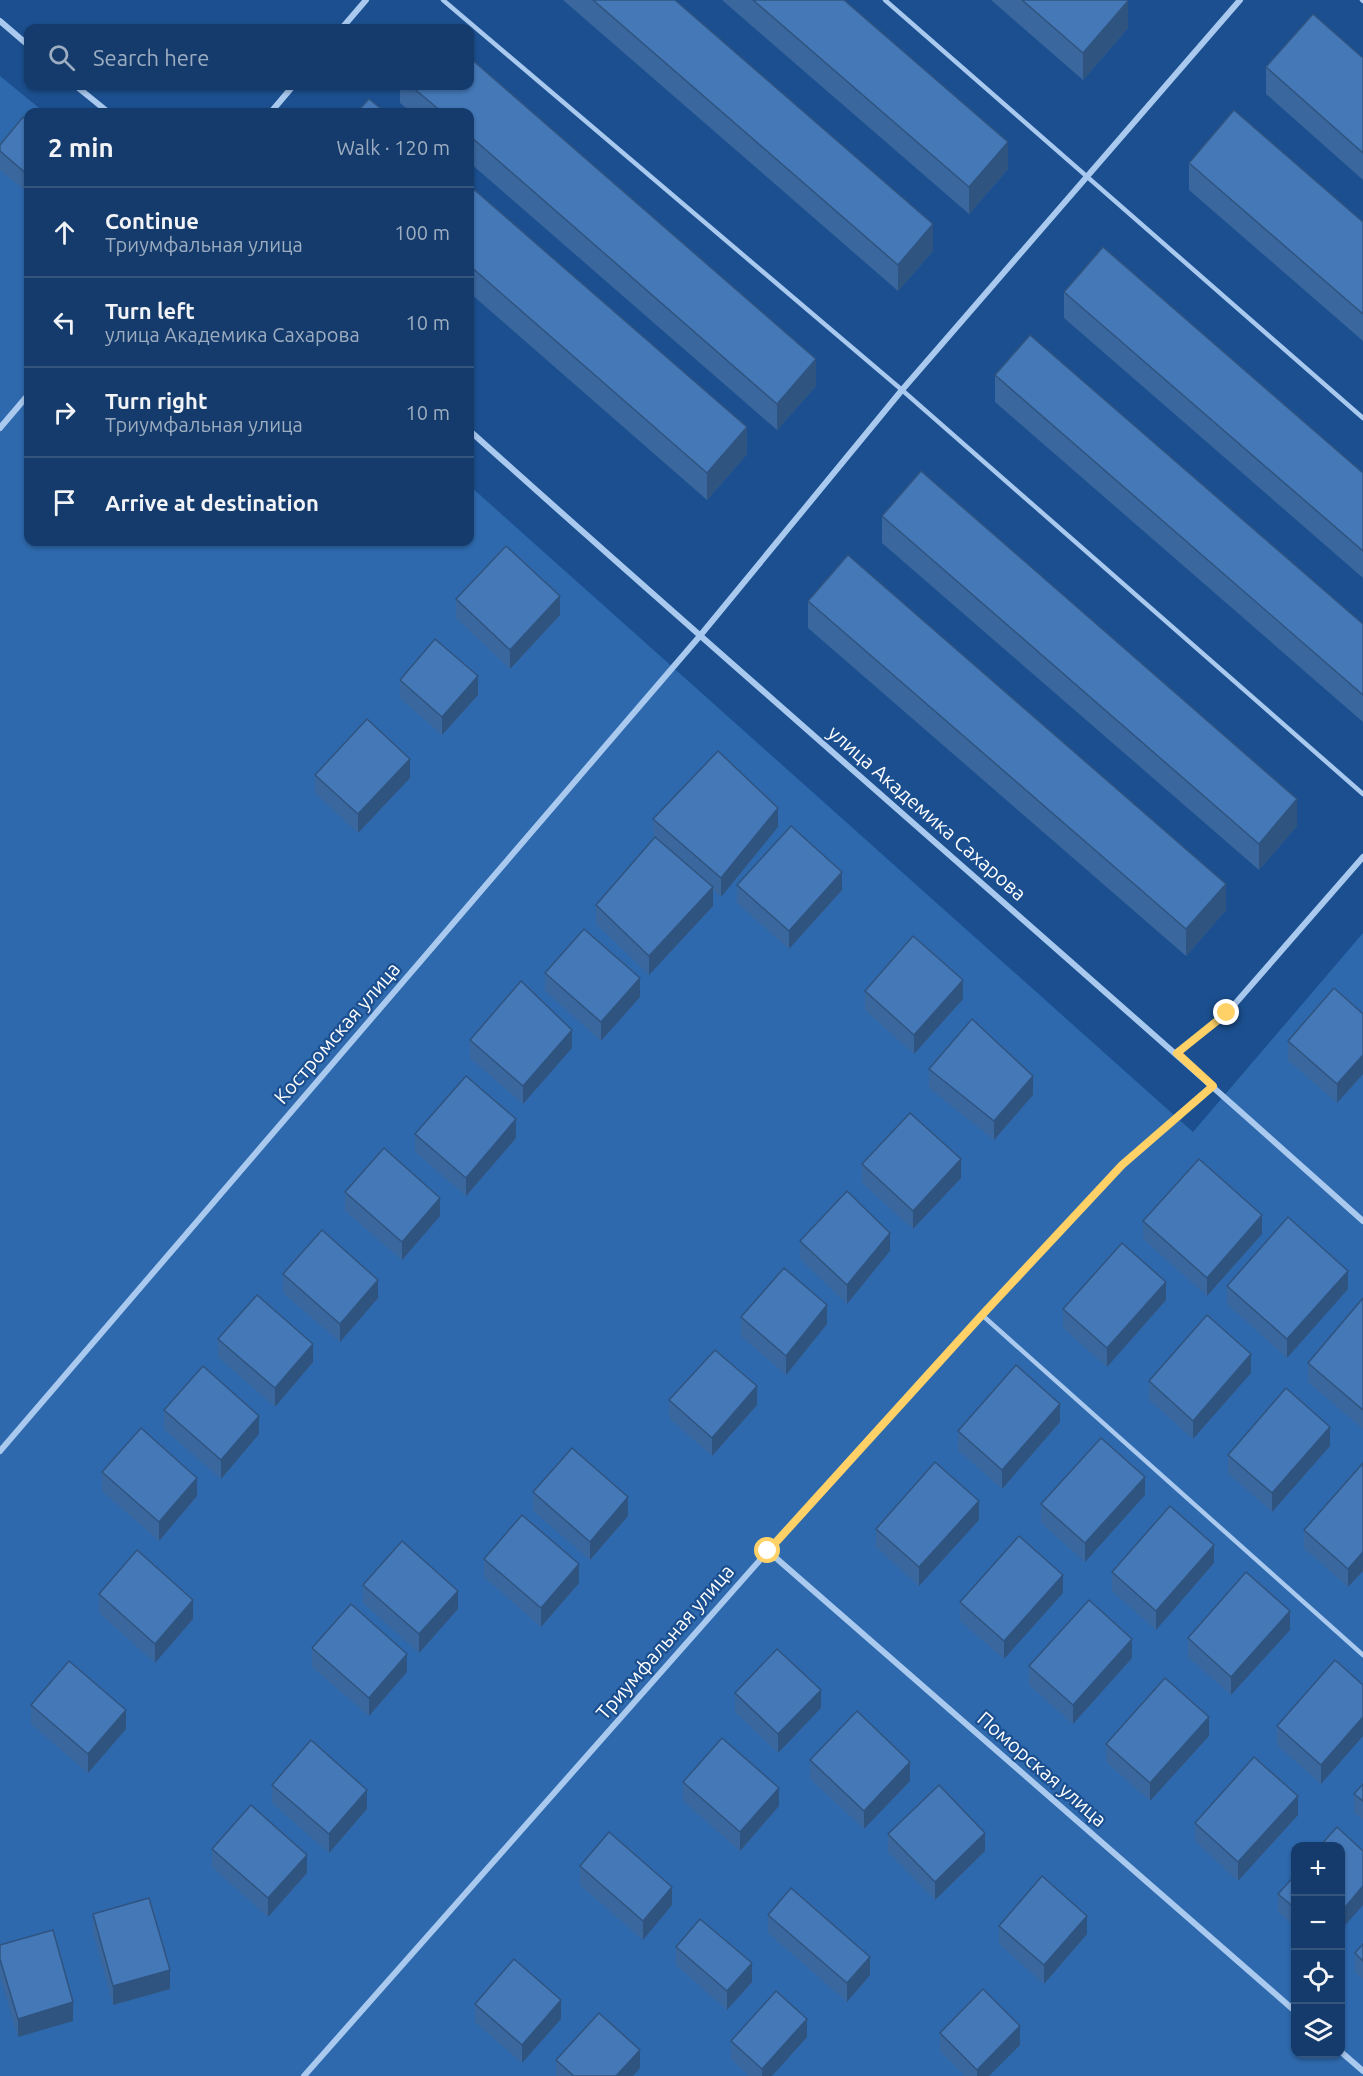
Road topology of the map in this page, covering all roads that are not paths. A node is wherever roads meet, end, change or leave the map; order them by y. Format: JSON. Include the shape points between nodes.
{"nodes":[{"id":1,"x":366,"y":0,"type":"edge"},
{"id":2,"x":443,"y":0,"type":"edge"},
{"id":3,"x":885,"y":0,"type":"edge"},
{"id":4,"x":1240,"y":0,"type":"edge"},
{"id":5,"x":0,"y":21,"type":"edge"},
{"id":6,"x":345,"y":24,"type":"edge"},
{"id":7,"x":471,"y":24,"type":"edge"},
{"id":8,"x":474,"y":26,"type":"edge"},
{"id":9,"x":24,"y":42,"type":"edge"},
{"id":10,"x":81,"y":90,"type":"edge"},
{"id":11,"x":290,"y":90,"type":"edge"},
{"id":12,"x":103,"y":108,"type":"edge"},
{"id":13,"x":274,"y":108,"type":"edge"},
{"id":14,"x":1088,"y":179,"type":"junction"},
{"id":15,"x":902,"y":390,"type":"junction"},
{"id":16,"x":24,"y":400,"type":"edge"},
{"id":17,"x":1363,"y":418,"type":"edge"},
{"id":18,"x":0,"y":428,"type":"edge"},
{"id":19,"x":474,"y":435,"type":"edge"},
{"id":20,"x":699,"y":637,"type":"junction"},
{"id":21,"x":1363,"y":794,"type":"edge"},
{"id":22,"x":1363,"y":857,"type":"edge"},
{"id":23,"x":1177,"y":1053,"type":"junction"},
{"id":24,"x":1213,"y":1086,"type":"junction"},
{"id":25,"x":1363,"y":1221,"type":"edge"},
{"id":26,"x":982,"y":1315,"type":"junction"},
{"id":27,"x":0,"y":1451,"type":"edge"},
{"id":28,"x":768,"y":1551,"type":"junction"},
{"id":29,"x":1363,"y":1655,"type":"edge"},
{"id":30,"x":1291,"y":2008,"type":"edge"},
{"id":31,"x":1345,"y":2055,"type":"edge"},
{"id":32,"x":1363,"y":2071,"type":"edge"},
{"id":33,"x":304,"y":2076,"type":"edge"}],
"edges":[{"from":1,"to":6,"type":"street"},
{"from":2,"to":7,"type":"lane"},
{"from":3,"to":14,"type":"lane"},
{"from":4,"to":14,"type":"street","name":"Костромская улица"},
{"from":5,"to":9,"type":"street"},
{"from":8,"to":15,"type":"lane"},
{"from":10,"to":12,"type":"street"},
{"from":11,"to":13,"type":"street"},
{"from":14,"to":15,"type":"street","name":"Костромская улица"},
{"from":14,"to":17,"type":"lane"},
{"from":15,"to":20,"type":"street","name":"Костромская улица"},
{"from":15,"to":21,"type":"lane"},
{"from":16,"to":18,"type":"street"},
{"from":19,"to":20,"type":"street","name":"улица Академика Сахарова"},
{"from":20,"to":23,"type":"street","name":"улица Академика Сахарова"},
{"from":20,"to":27,"type":"street","name":"Костромская улица"},
{"from":22,"to":23,"type":"street","via":[[1227,1013]]},
{"from":23,"to":24,"type":"street","name":"улица Академика Сахарова"},
{"from":24,"to":25,"type":"street","name":"улица Академика Сахарова"},
{"from":24,"to":26,"type":"street","name":"Триумфальная улица","via":[[1122,1165]]},
{"from":26,"to":28,"type":"street","name":"Триумфальная улица"},
{"from":26,"to":29,"type":"lane"},
{"from":28,"to":30,"type":"street","name":"Поморская улица"},
{"from":28,"to":33,"type":"street","name":"Триумфальная улица"},
{"from":31,"to":32,"type":"street"}]}
